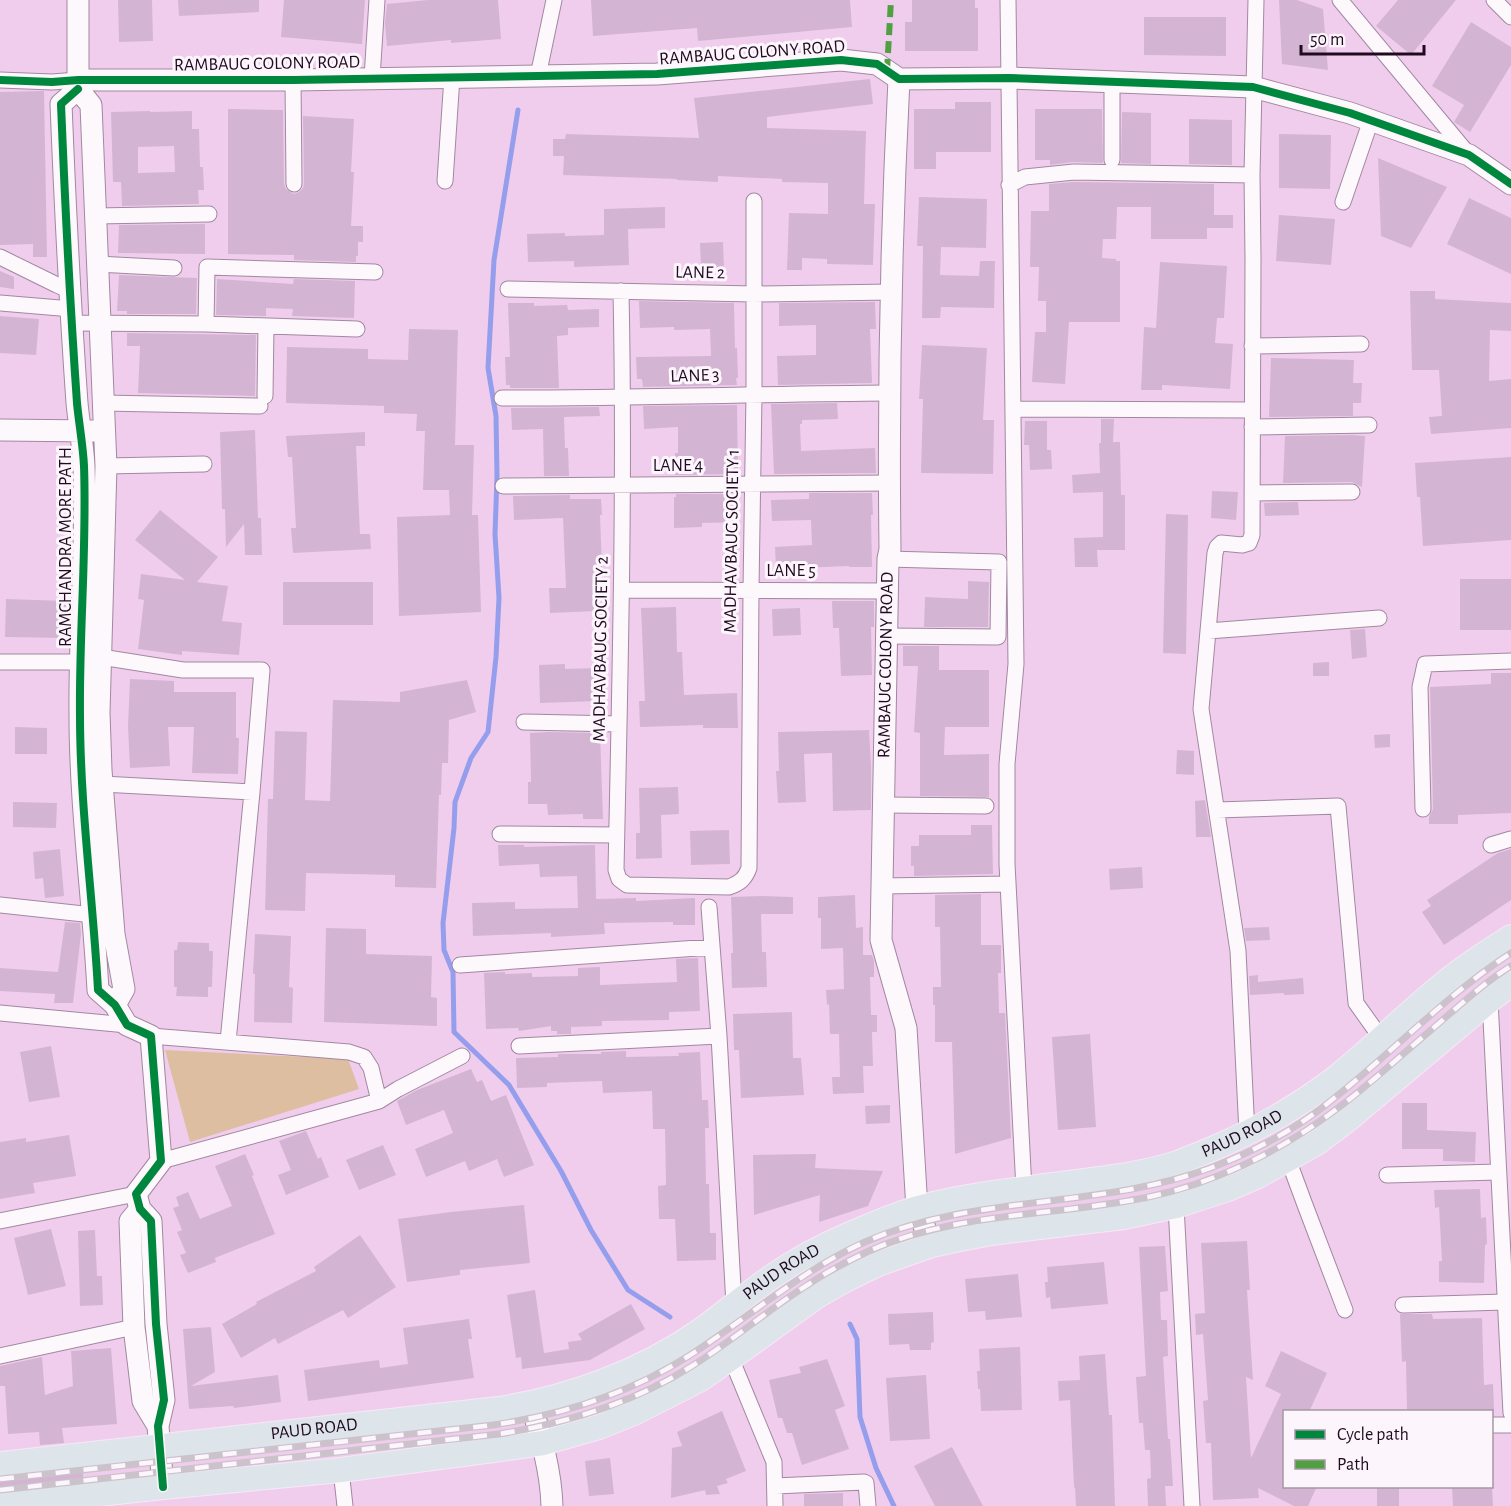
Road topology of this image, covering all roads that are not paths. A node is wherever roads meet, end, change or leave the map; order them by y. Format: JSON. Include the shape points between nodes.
{"nodes":[{"id":1,"x":78,"y":0,"type":"edge"},
{"id":2,"x":377,"y":0,"type":"edge"},
{"id":3,"x":554,"y":0,"type":"edge"},
{"id":4,"x":1008,"y":0,"type":"edge"},
{"id":5,"x":1256,"y":0,"type":"edge"},
{"id":6,"x":1340,"y":0,"type":"edge"},
{"id":7,"x":1494,"y":0,"type":"edge"},
{"id":8,"x":1511,"y":17,"type":"edge"},
{"id":9,"x":537,"y":76,"type":"junction"},
{"id":10,"x":452,"y":77,"type":"junction"},
{"id":11,"x":372,"y":78,"type":"junction"},
{"id":12,"x":1009,"y":78,"type":"junction"},
{"id":13,"x":899,"y":79,"type":"junction"},
{"id":14,"x":0,"y":80,"type":"edge"},
{"id":15,"x":293,"y":80,"type":"junction"},
{"id":16,"x":1112,"y":82,"type":"junction"},
{"id":17,"x":78,"y":85,"type":"junction"},
{"id":18,"x":1253,"y":87,"type":"junction"},
{"id":19,"x":1371,"y":120,"type":"junction"},
{"id":20,"x":1469,"y":155,"type":"junction"},
{"id":21,"x":1112,"y":160,"type":"dead end"},
{"id":22,"x":1252,"y":175,"type":"junction"},
{"id":23,"x":445,"y":181,"type":"dead end"},
{"id":24,"x":294,"y":184,"type":"dead end"},
{"id":25,"x":1511,"y":184,"type":"edge"},
{"id":26,"x":1009,"y":185,"type":"junction"},
{"id":27,"x":754,"y":201,"type":"dead end"},
{"id":28,"x":1343,"y":202,"type":"dead end"},
{"id":29,"x":209,"y":214,"type":"dead end"},
{"id":30,"x":95,"y":216,"type":"junction"},
{"id":31,"x":0,"y":257,"type":"edge"},
{"id":32,"x":97,"y":264,"type":"junction"},
{"id":33,"x":174,"y":268,"type":"dead end"},
{"id":34,"x":375,"y":272,"type":"dead end"},
{"id":35,"x":508,"y":289,"type":"dead end"},
{"id":36,"x":621,"y":291,"type":"junction"},
{"id":37,"x":892,"y":292,"type":"junction"},
{"id":38,"x":754,"y":294,"type":"junction"},
{"id":39,"x":0,"y":303,"type":"edge"},
{"id":40,"x":72,"y":307,"type":"junction"},
{"id":41,"x":99,"y":322,"type":"junction"},
{"id":42,"x":206,"y":324,"type":"junction"},
{"id":43,"x":266,"y":326,"type":"junction"},
{"id":44,"x":357,"y":329,"type":"dead end"},
{"id":45,"x":1361,"y":344,"type":"dead end"},
{"id":46,"x":1252,"y":346,"type":"junction"},
{"id":47,"x":890,"y":393,"type":"junction"},
{"id":48,"x":754,"y":394,"type":"junction"},
{"id":49,"x":502,"y":398,"type":"dead end"},
{"id":50,"x":623,"y":398,"type":"junction"},
{"id":51,"x":103,"y":403,"type":"junction"},
{"id":52,"x":1013,"y":409,"type":"junction"},
{"id":53,"x":1252,"y":410,"type":"junction"},
{"id":54,"x":1369,"y":425,"type":"dead end"},
{"id":55,"x":1252,"y":428,"type":"junction"},
{"id":56,"x":0,"y":430,"type":"edge"},
{"id":57,"x":104,"y":430,"type":"junction"},
{"id":58,"x":80,"y":431,"type":"junction"},
{"id":59,"x":204,"y":464,"type":"dead end"},
{"id":60,"x":106,"y":466,"type":"junction"},
{"id":61,"x":889,"y":483,"type":"junction"},
{"id":62,"x":752,"y":485,"type":"junction"},
{"id":63,"x":503,"y":486,"type":"dead end"},
{"id":64,"x":623,"y":486,"type":"junction"},
{"id":65,"x":1352,"y":492,"type":"dead end"},
{"id":66,"x":1252,"y":493,"type":"junction"},
{"id":67,"x":888,"y":559,"type":"junction"},
{"id":68,"x":622,"y":590,"type":"junction"},
{"id":69,"x":751,"y":590,"type":"junction"},
{"id":70,"x":887,"y":591,"type":"junction"},
{"id":71,"x":1380,"y":618,"type":"dead end"},
{"id":72,"x":1208,"y":631,"type":"junction"},
{"id":73,"x":886,"y":636,"type":"junction"},
{"id":74,"x":91,"y":660,"type":"junction"},
{"id":75,"x":1511,"y":661,"type":"edge"},
{"id":76,"x":0,"y":662,"type":"edge"},
{"id":77,"x":524,"y":722,"type":"dead end"},
{"id":78,"x":619,"y":724,"type":"junction"},
{"id":79,"x":102,"y":784,"type":"junction"},
{"id":80,"x":252,"y":792,"type":"junction"},
{"id":81,"x":884,"y":805,"type":"junction"},
{"id":82,"x":986,"y":806,"type":"dead end"},
{"id":83,"x":1423,"y":809,"type":"dead end"},
{"id":84,"x":1217,"y":810,"type":"junction"},
{"id":85,"x":500,"y":834,"type":"dead end"},
{"id":86,"x":616,"y":835,"type":"junction"},
{"id":87,"x":1511,"y":839,"type":"edge"},
{"id":88,"x":1491,"y":845,"type":"dead end"},
{"id":89,"x":743,"y":880,"type":"joint"},
{"id":90,"x":1008,"y":884,"type":"junction"},
{"id":91,"x":882,"y":886,"type":"junction"},
{"id":92,"x":0,"y":905,"type":"edge"},
{"id":93,"x":709,"y":907,"type":"dead end"},
{"id":94,"x":93,"y":915,"type":"junction"},
{"id":95,"x":1511,"y":937,"type":"edge"},
{"id":96,"x":712,"y":947,"type":"junction"},
{"id":97,"x":460,"y":965,"type":"dead end"},
{"id":98,"x":1511,"y":984,"type":"edge"},
{"id":99,"x":1490,"y":1000,"type":"junction"},
{"id":100,"x":116,"y":1005,"type":"junction"},
{"id":101,"x":0,"y":1013,"type":"edge"},
{"id":102,"x":127,"y":1025,"type":"junction"},
{"id":103,"x":151,"y":1036,"type":"junction"},
{"id":104,"x":719,"y":1036,"type":"junction"},
{"id":105,"x":1381,"y":1038,"type":"junction"},
{"id":106,"x":228,"y":1042,"type":"junction"},
{"id":107,"x":519,"y":1046,"type":"dead end"},
{"id":108,"x":462,"y":1056,"type":"dead end"},
{"id":109,"x":379,"y":1101,"type":"junction"},
{"id":110,"x":1247,"y":1133,"type":"junction"},
{"id":111,"x":1288,"y":1159,"type":"junction"},
{"id":112,"x":162,"y":1161,"type":"junction"},
{"id":113,"x":1498,"y":1172,"type":"junction"},
{"id":114,"x":1386,"y":1175,"type":"dead end"},
{"id":115,"x":1024,"y":1189,"type":"junction"},
{"id":116,"x":138,"y":1201,"type":"junction"},
{"id":117,"x":1176,"y":1206,"type":"junction"},
{"id":118,"x":917,"y":1209,"type":"junction"},
{"id":119,"x":0,"y":1221,"type":"edge"},
{"id":120,"x":932,"y":1245,"type":"junction"},
{"id":121,"x":1505,"y":1302,"type":"junction"},
{"id":122,"x":734,"y":1305,"type":"junction"},
{"id":123,"x":1403,"y":1305,"type":"dead end"},
{"id":124,"x":1346,"y":1310,"type":"dead end"},
{"id":125,"x":134,"y":1327,"type":"junction"},
{"id":126,"x":0,"y":1356,"type":"edge"},
{"id":127,"x":732,"y":1358,"type":"junction"},
{"id":128,"x":531,"y":1404,"type":"junction"},
{"id":129,"x":1511,"y":1413,"type":"edge"},
{"id":130,"x":1493,"y":1425,"type":"edge"},
{"id":131,"x":1511,"y":1425,"type":"edge"},
{"id":132,"x":158,"y":1436,"type":"junction"},
{"id":133,"x":543,"y":1443,"type":"junction"},
{"id":134,"x":0,"y":1464,"type":"edge"},
{"id":135,"x":341,"y":1470,"type":"junction"},
{"id":136,"x":775,"y":1486,"type":"junction"},
{"id":137,"x":163,"y":1487,"type":"junction"},
{"id":138,"x":92,"y":1501,"type":"edge"},
{"id":139,"x":0,"y":1505,"type":"edge"},
{"id":140,"x":345,"y":1506,"type":"edge"},
{"id":141,"x":552,"y":1506,"type":"edge"},
{"id":142,"x":776,"y":1506,"type":"edge"},
{"id":143,"x":868,"y":1506,"type":"edge"},
{"id":144,"x":1192,"y":1506,"type":"edge"}],
"edges":[{"from":1,"to":17,"type":"street","name":"RAMCHANDRA MORE PATH"},
{"from":2,"to":11,"type":"street"},
{"from":3,"to":9,"type":"street"},
{"from":4,"to":12,"type":"street"},
{"from":5,"to":18,"type":"street"},
{"from":6,"to":20,"type":"street"},
{"from":7,"to":8,"type":"street"},
{"from":9,"to":10,"type":"street","name":"RAMBAUG COLONY ROAD"},
{"from":9,"to":13,"type":"street","name":"RAMBAUG COLONY ROAD","via":[[657,74],[842,60],[877,64]]},
{"from":10,"to":11,"type":"street","name":"RAMBAUG COLONY ROAD"},
{"from":10,"to":23,"type":"street"},
{"from":11,"to":15,"type":"street","name":"RAMBAUG COLONY ROAD"},
{"from":12,"to":13,"type":"street"},
{"from":12,"to":16,"type":"street"},
{"from":12,"to":26,"type":"street"},
{"from":13,"to":37,"type":"street","name":"RAMBAUG COLONY ROAD"},
{"from":14,"to":17,"type":"street"},
{"from":15,"to":17,"type":"street","name":"RAMBAUG COLONY ROAD"},
{"from":15,"to":24,"type":"street"},
{"from":16,"to":18,"type":"street"},
{"from":16,"to":21,"type":"street"},
{"from":17,"to":30,"type":"street","name":"RAMCHANDRA MORE PATH","via":[[91,105]]},
{"from":17,"to":40,"type":"street","name":"RAMCHANDRA MORE PATH","via":[[61,105]]},
{"from":18,"to":19,"type":"street"},
{"from":18,"to":22,"type":"street"},
{"from":19,"to":20,"type":"street"},
{"from":19,"to":28,"type":"street"},
{"from":20,"to":25,"type":"street"},
{"from":22,"to":26,"type":"street","via":[[1074,172],[1025,177]]},
{"from":22,"to":46,"type":"street"},
{"from":26,"to":52,"type":"street"},
{"from":27,"to":38,"type":"street","name":"MADHAVBAUG SOCIETY 1"},
{"from":29,"to":30,"type":"street"},
{"from":30,"to":32,"type":"street","name":"RAMCHANDRA MORE PATH"},
{"from":31,"to":40,"type":"street","via":[[57,285]]},
{"from":32,"to":33,"type":"street"},
{"from":32,"to":41,"type":"street","name":"RAMCHANDRA MORE PATH"},
{"from":34,"to":42,"type":"street","via":[[207,267]]},
{"from":35,"to":36,"type":"street","name":"LANE 2"},
{"from":36,"to":38,"type":"street","name":"LANE 2"},
{"from":36,"to":50,"type":"street","name":"MADHAVBAUG SOCIETY 2"},
{"from":37,"to":38,"type":"street","name":"LANE 2"},
{"from":37,"to":47,"type":"street","name":"RAMBAUG COLONY ROAD"},
{"from":38,"to":48,"type":"street","name":"MADHAVBAUG SOCIETY 1"},
{"from":39,"to":40,"type":"street"},
{"from":40,"to":41,"type":"street"},
{"from":40,"to":58,"type":"street","name":"RAMCHANDRA MORE PATH"},
{"from":41,"to":42,"type":"street"},
{"from":41,"to":51,"type":"street","name":"RAMCHANDRA MORE PATH"},
{"from":42,"to":43,"type":"street"},
{"from":43,"to":44,"type":"street"},
{"from":43,"to":51,"type":"street","via":[[263,401]]},
{"from":45,"to":46,"type":"street"},
{"from":46,"to":53,"type":"street"},
{"from":47,"to":48,"type":"street","name":"LANE 3"},
{"from":47,"to":61,"type":"street","name":"RAMBAUG COLONY ROAD"},
{"from":48,"to":50,"type":"street","name":"LANE 3"},
{"from":48,"to":62,"type":"street","name":"MADHAVBAUG SOCIETY 1"},
{"from":49,"to":50,"type":"street","name":"LANE 3"},
{"from":50,"to":64,"type":"street","name":"MADHAVBAUG SOCIETY 2"},
{"from":51,"to":57,"type":"street","name":"RAMCHANDRA MORE PATH"},
{"from":52,"to":53,"type":"street"},
{"from":52,"to":90,"type":"street","via":[[1016,664],[1007,764]]},
{"from":53,"to":55,"type":"street"},
{"from":54,"to":55,"type":"street"},
{"from":55,"to":66,"type":"street"},
{"from":56,"to":58,"type":"street"},
{"from":57,"to":58,"type":"street"},
{"from":57,"to":60,"type":"street","name":"RAMCHANDRA MORE PATH"},
{"from":58,"to":74,"type":"street","name":"RAMCHANDRA MORE PATH"},
{"from":59,"to":60,"type":"street"},
{"from":60,"to":74,"type":"street","name":"RAMCHANDRA MORE PATH"},
{"from":61,"to":62,"type":"street","name":"LANE 4"},
{"from":61,"to":67,"type":"street","name":"RAMBAUG COLONY ROAD"},
{"from":62,"to":64,"type":"street","name":"LANE 4"},
{"from":62,"to":69,"type":"street","name":"MADHAVBAUG SOCIETY 1"},
{"from":63,"to":64,"type":"street","name":"LANE 4"},
{"from":64,"to":68,"type":"street","name":"MADHAVBAUG SOCIETY 2"},
{"from":65,"to":66,"type":"street"},
{"from":66,"to":72,"type":"street","via":[[1249,543],[1221,543],[1215,553]]},
{"from":67,"to":70,"type":"street","name":"RAMBAUG COLONY ROAD"},
{"from":67,"to":73,"type":"street","via":[[999,562],[998,637]]},
{"from":68,"to":69,"type":"street","name":"LANE 5"},
{"from":68,"to":78,"type":"street","name":"MADHAVBAUG SOCIETY 2"},
{"from":69,"to":70,"type":"street","name":"LANE 5"},
{"from":69,"to":89,"type":"street","name":"MADHAVBAUG SOCIETY 1","via":[[749,868]]},
{"from":70,"to":73,"type":"street","name":"RAMBAUG COLONY ROAD"},
{"from":71,"to":72,"type":"street"},
{"from":72,"to":84,"type":"street","via":[[1201,709]]},
{"from":73,"to":81,"type":"street","name":"RAMBAUG COLONY ROAD"},
{"from":74,"to":76,"type":"street"},
{"from":74,"to":79,"type":"street","name":"RAMCHANDRA MORE PATH","via":[[99,713]]},
{"from":74,"to":80,"type":"street","via":[[183,670],[262,670]]},
{"from":74,"to":94,"type":"street","name":"RAMCHANDRA MORE PATH","via":[[80,713]]},
{"from":75,"to":83,"type":"street","via":[[1425,664],[1420,687]]},
{"from":77,"to":78,"type":"street"},
{"from":78,"to":86,"type":"street","name":"MADHAVBAUG SOCIETY 2"},
{"from":79,"to":80,"type":"street"},
{"from":79,"to":100,"type":"street","name":"RAMCHANDRA MORE PATH","via":[[114,934],[124,989]]},
{"from":80,"to":106,"type":"street"},
{"from":81,"to":82,"type":"street"},
{"from":81,"to":91,"type":"street","name":"RAMBAUG COLONY ROAD"},
{"from":84,"to":105,"type":"street","via":[[1338,806],[1356,1003]]},
{"from":84,"to":110,"type":"street","via":[[1238,951]]},
{"from":85,"to":86,"type":"street"},
{"from":86,"to":89,"type":"street","name":"MADHAVBAUG SOCIETY 2","via":[[616,874],[627,885],[729,887]]},
{"from":87,"to":88,"type":"street"},
{"from":90,"to":91,"type":"street"},
{"from":90,"to":115,"type":"street"},
{"from":91,"to":118,"type":"street","name":"RAMBAUG COLONY ROAD","via":[[881,940],[906,1028]]},
{"from":92,"to":94,"type":"street"},
{"from":93,"to":96,"type":"street"},
{"from":94,"to":100,"type":"street","name":"RAMCHANDRA MORE PATH","via":[[98,990]]},
{"from":95,"to":105,"type":"main road","name":"PAUD ROAD","via":[[1441,986]]},
{"from":96,"to":97,"type":"street"},
{"from":96,"to":104,"type":"street"},
{"from":98,"to":99,"type":"main road","name":"PAUD ROAD"},
{"from":99,"to":111,"type":"main road","name":"PAUD ROAD","via":[[1346,1121]]},
{"from":99,"to":113,"type":"street"},
{"from":100,"to":102,"type":"street"},
{"from":101,"to":102,"type":"street"},
{"from":102,"to":103,"type":"street"},
{"from":103,"to":106,"type":"street"},
{"from":103,"to":112,"type":"street"},
{"from":104,"to":107,"type":"street"},
{"from":104,"to":122,"type":"street"},
{"from":105,"to":110,"type":"main road","name":"PAUD ROAD","via":[[1305,1100]]},
{"from":106,"to":109,"type":"street","via":[[349,1052],[364,1057],[371,1068]]},
{"from":108,"to":109,"type":"street"},
{"from":109,"to":112,"type":"street"},
{"from":110,"to":115,"type":"main road","name":"PAUD ROAD","via":[[1176,1163],[1107,1178]]},
{"from":111,"to":117,"type":"main road","name":"PAUD ROAD","via":[[1228,1189]]},
{"from":111,"to":124,"type":"street"},
{"from":112,"to":116,"type":"street"},
{"from":113,"to":114,"type":"street"},
{"from":113,"to":121,"type":"street"},
{"from":115,"to":118,"type":"main road","name":"PAUD ROAD"},
{"from":116,"to":119,"type":"street"},
{"from":116,"to":125,"type":"street","via":[[130,1221]]},
{"from":116,"to":132,"type":"street","via":[[151,1221],[164,1400]]},
{"from":117,"to":120,"type":"main road","name":"PAUD ROAD"},
{"from":117,"to":144,"type":"street"},
{"from":118,"to":120,"type":"street","name":"RAMBAUG COLONY ROAD"},
{"from":118,"to":122,"type":"main road","name":"PAUD ROAD","via":[[812,1253]]},
{"from":120,"to":127,"type":"main road","name":"PAUD ROAD","via":[[845,1280]]},
{"from":121,"to":123,"type":"street"},
{"from":121,"to":129,"type":"street"},
{"from":122,"to":128,"type":"main road","name":"PAUD ROAD","via":[[659,1355],[597,1383]]},
{"from":125,"to":126,"type":"street"},
{"from":125,"to":132,"type":"street","via":[[142,1401]]},
{"from":127,"to":133,"type":"main road","name":"PAUD ROAD","via":[[699,1380],[634,1413]]},
{"from":127,"to":136,"type":"street","via":[[774,1462]]},
{"from":128,"to":132,"type":"main road","name":"PAUD ROAD","via":[[317,1430]]},
{"from":128,"to":133,"type":"street"},
{"from":130,"to":131,"type":"street"},
{"from":132,"to":134,"type":"main road","name":"PAUD ROAD"},
{"from":132,"to":137,"type":"street"},
{"from":133,"to":135,"type":"main road","name":"PAUD ROAD"},
{"from":133,"to":141,"type":"street"},
{"from":135,"to":137,"type":"main road","name":"PAUD ROAD"},
{"from":135,"to":140,"type":"street"},
{"from":136,"to":142,"type":"street"},
{"from":136,"to":143,"type":"street","via":[[864,1482]]},
{"from":137,"to":138,"type":"main road","name":"PAUD ROAD"},
{"from":138,"to":139,"type":"main road","name":"PAUD ROAD"}]}
